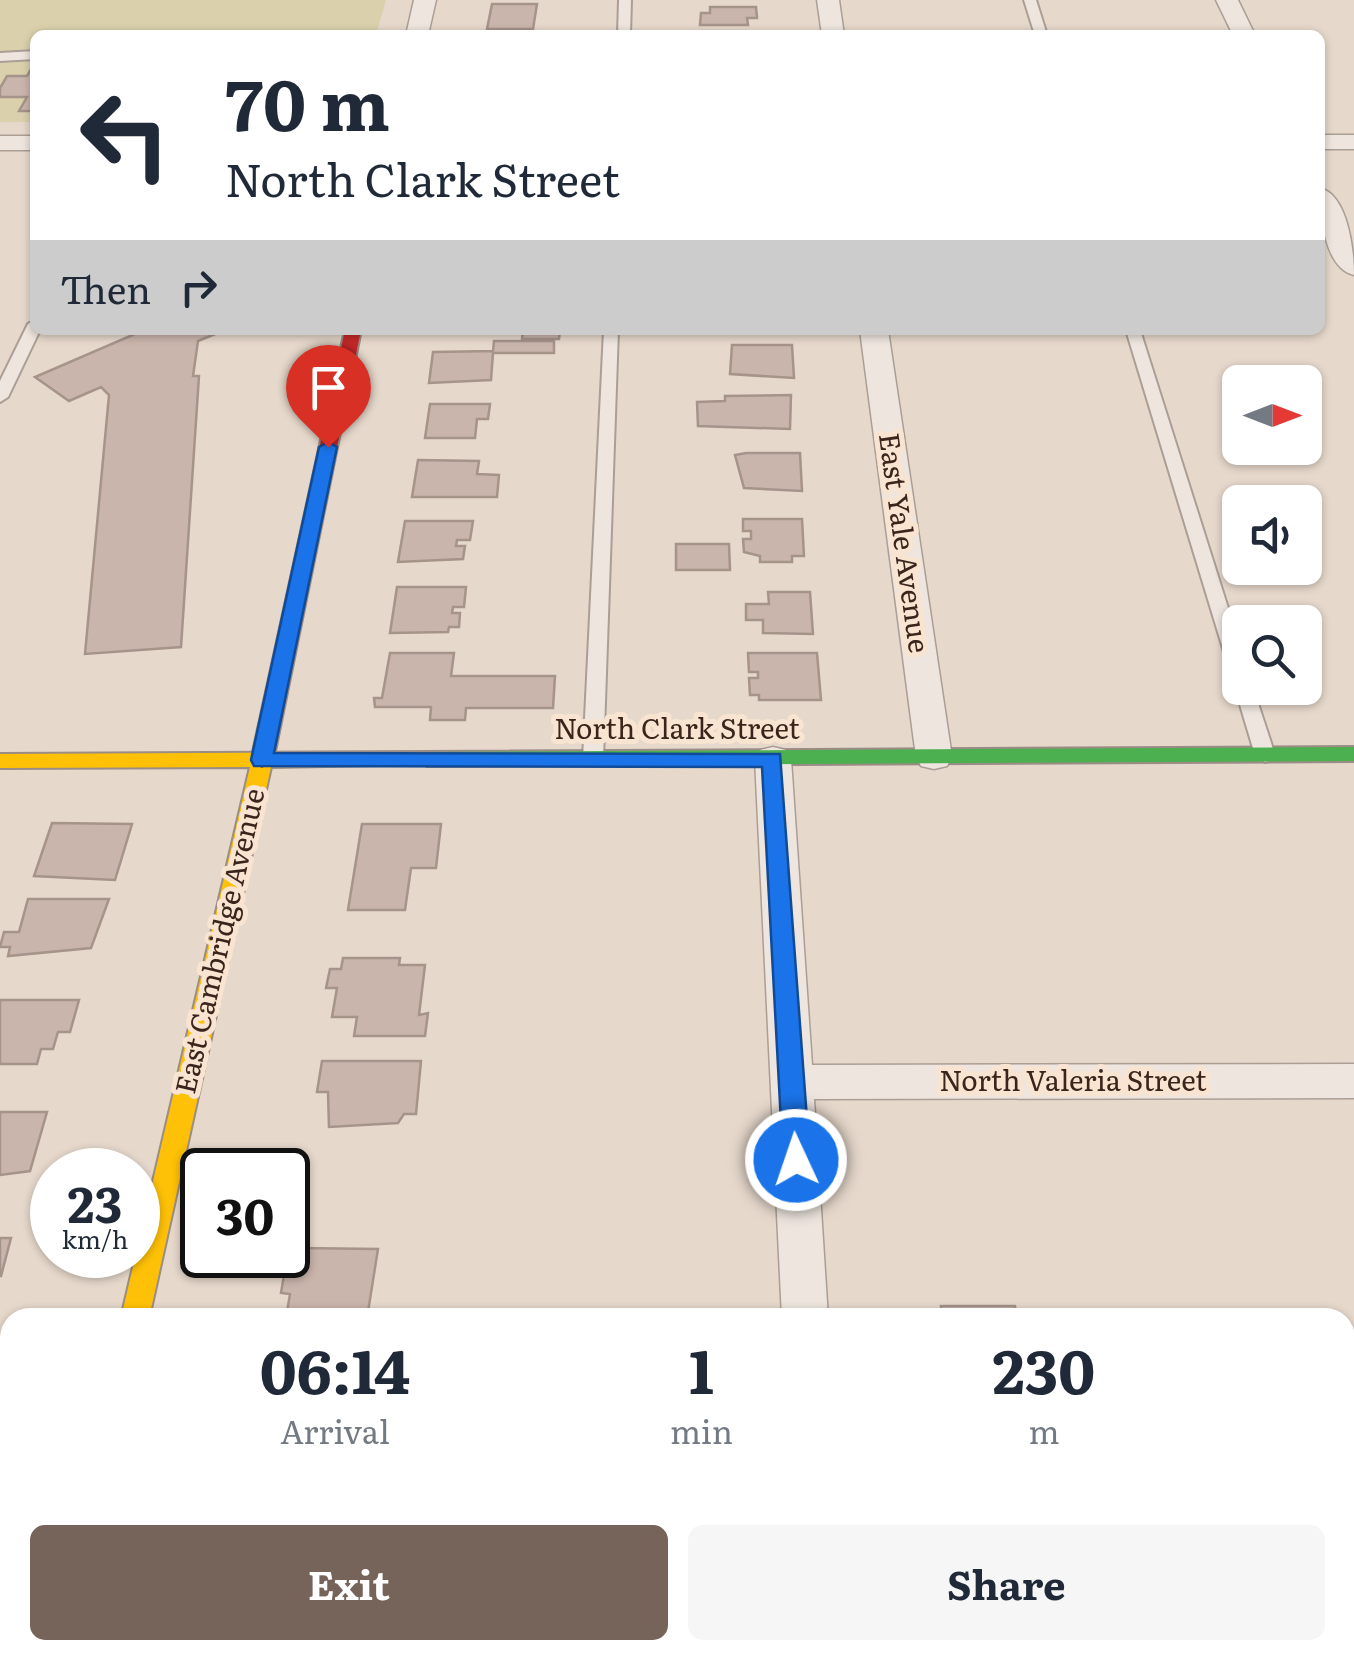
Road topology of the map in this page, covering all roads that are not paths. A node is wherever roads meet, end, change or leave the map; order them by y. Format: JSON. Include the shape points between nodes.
{"nodes":[{"id":1,"x":425,"y":0,"type":"edge"},
{"id":2,"x":625,"y":0,"type":"edge"},
{"id":3,"x":828,"y":0,"type":"edge"},
{"id":4,"x":1030,"y":0,"type":"edge"},
{"id":5,"x":1227,"y":0,"type":"edge"},
{"id":6,"x":418,"y":30,"type":"edge"},
{"id":7,"x":624,"y":30,"type":"edge"},
{"id":8,"x":831,"y":30,"type":"edge"},
{"id":9,"x":1039,"y":30,"type":"edge"},
{"id":10,"x":1242,"y":30,"type":"edge"},
{"id":11,"x":30,"y":54,"type":"edge"},
{"id":12,"x":0,"y":57,"type":"edge"},
{"id":13,"x":1325,"y":142,"type":"edge"},
{"id":14,"x":1354,"y":142,"type":"edge"},
{"id":15,"x":0,"y":143,"type":"edge"},
{"id":16,"x":30,"y":143,"type":"edge"},
{"id":17,"x":1325,"y":206,"type":"edge"},
{"id":18,"x":1354,"y":267,"type":"edge"},
{"id":19,"x":30,"y":335,"type":"edge"},
{"id":20,"x":352,"y":335,"type":"edge"},
{"id":21,"x":611,"y":335,"type":"edge"},
{"id":22,"x":875,"y":335,"type":"edge"},
{"id":23,"x":1135,"y":335,"type":"edge"},
{"id":24,"x":0,"y":398,"type":"edge"},
{"id":25,"x":1222,"y":617,"type":"edge"},
{"id":26,"x":1249,"y":705,"type":"edge"},
{"id":27,"x":1265,"y":754,"type":"junction"},
{"id":28,"x":1354,"y":754,"type":"edge"},
{"id":29,"x":934,"y":756,"type":"junction"},
{"id":30,"x":772,"y":759,"type":"junction"},
{"id":31,"x":0,"y":760,"type":"edge"},
{"id":32,"x":262,"y":760,"type":"junction"},
{"id":33,"x":593,"y":760,"type":"junction"},
{"id":34,"x":1354,"y":1081,"type":"edge"},
{"id":35,"x":792,"y":1082,"type":"junction"},
{"id":36,"x":137,"y":1308,"type":"edge"},
{"id":37,"x":805,"y":1308,"type":"edge"}],
"edges":[{"from":1,"to":6,"type":"street"},
{"from":2,"to":7,"type":"lane"},
{"from":3,"to":8,"type":"street"},
{"from":4,"to":9,"type":"lane"},
{"from":5,"to":10,"type":"street"},
{"from":11,"to":12,"type":"lane"},
{"from":13,"to":14,"type":"street"},
{"from":15,"to":16,"type":"street"},
{"from":17,"to":18,"type":"street"},
{"from":19,"to":24,"type":"lane"},
{"from":20,"to":32,"type":"street","name":"East Cambridge Avenue"},
{"from":21,"to":33,"type":"lane"},
{"from":22,"to":29,"type":"street","name":"East Yale Avenue"},
{"from":23,"to":25,"type":"lane"},
{"from":26,"to":27,"type":"lane"},
{"from":27,"to":28,"type":"street","name":"North Clark Street"},
{"from":27,"to":29,"type":"street","name":"North Clark Street"},
{"from":29,"to":30,"type":"street","name":"North Clark Street"},
{"from":30,"to":33,"type":"street","name":"North Clark Street"},
{"from":30,"to":35,"type":"street"},
{"from":31,"to":32,"type":"street","name":"North Clark Street"},
{"from":32,"to":33,"type":"street","name":"North Clark Street"},
{"from":32,"to":36,"type":"street","name":"East Cambridge Avenue"},
{"from":34,"to":35,"type":"street","name":"North Valeria Street"},
{"from":35,"to":37,"type":"street"}]}
